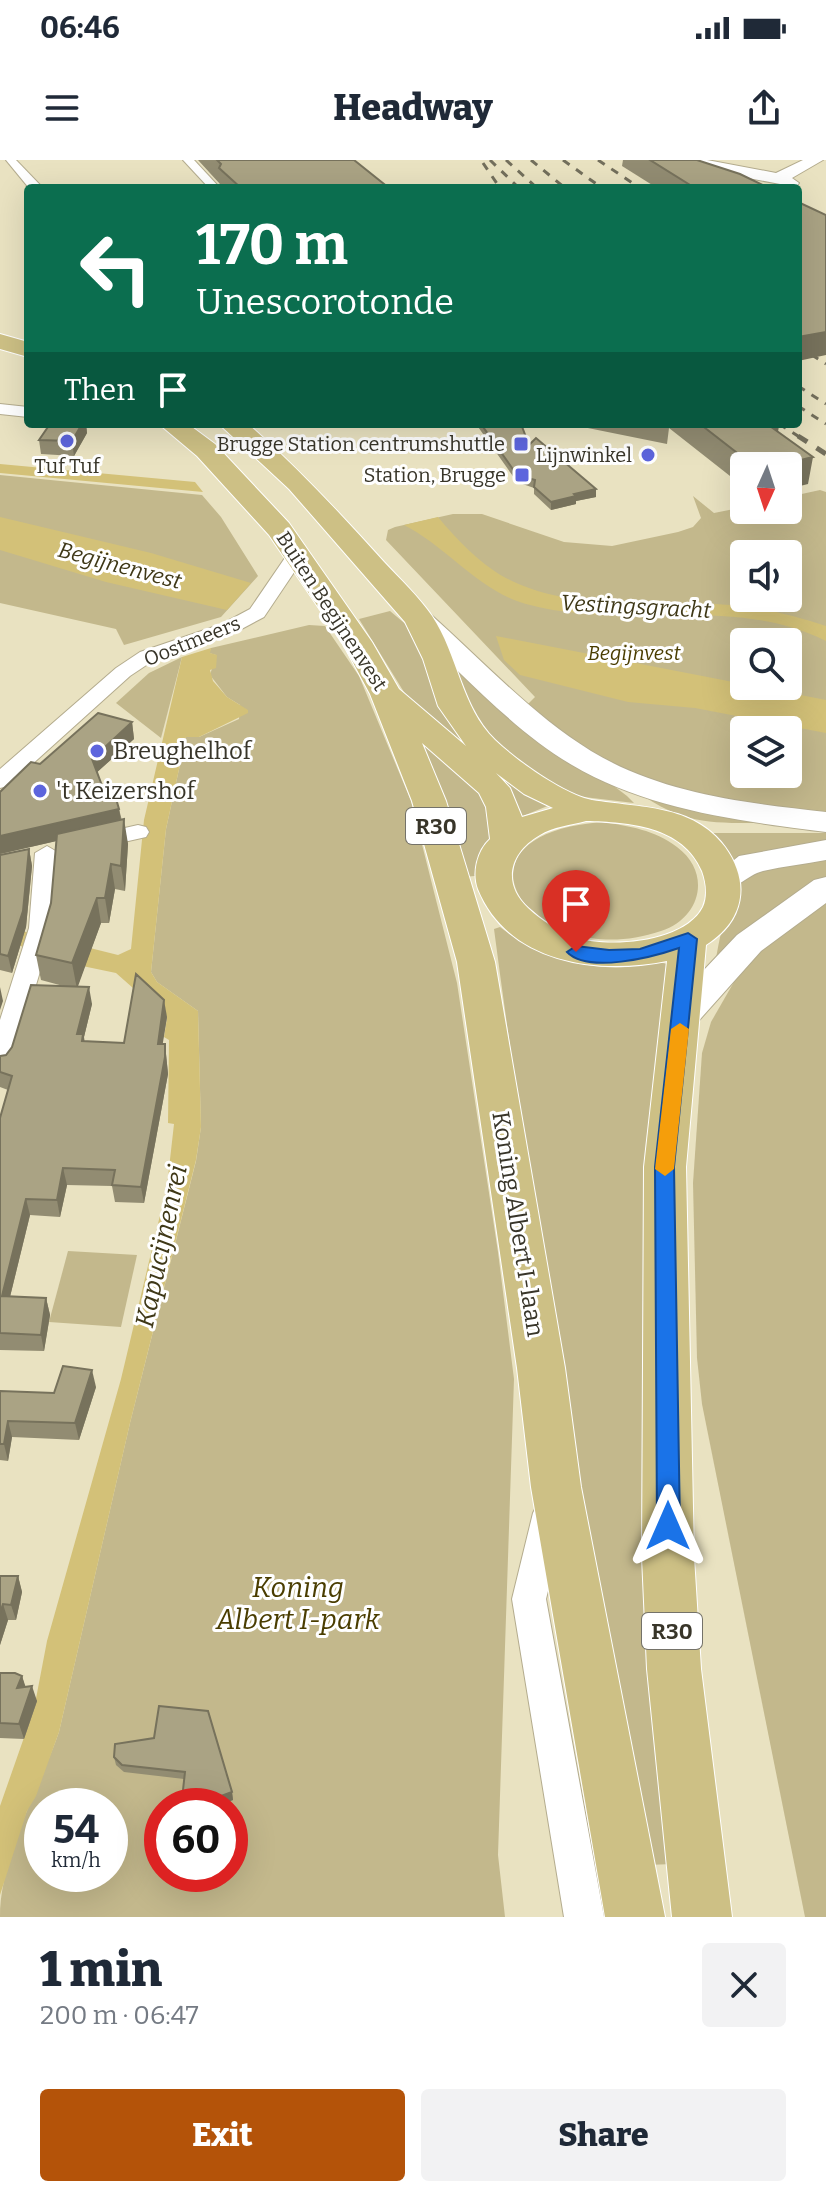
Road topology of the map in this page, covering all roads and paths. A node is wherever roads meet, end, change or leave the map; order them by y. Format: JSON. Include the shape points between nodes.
{"nodes":[{"id":1,"x":188,"y":160,"type":"edge"},
{"id":2,"x":670,"y":160,"type":"edge"},
{"id":3,"x":679,"y":160,"type":"edge"},
{"id":4,"x":815,"y":160,"type":"edge"},
{"id":5,"x":17,"y":161,"type":"edge"},
{"id":6,"x":759,"y":182,"type":"edge"},
{"id":7,"x":783,"y":183,"type":"edge"},
{"id":8,"x":33,"y":184,"type":"edge"},
{"id":9,"x":211,"y":184,"type":"edge"},
{"id":10,"x":0,"y":319,"type":"edge"},
{"id":11,"x":24,"y":326,"type":"edge"},
{"id":12,"x":0,"y":341,"type":"edge"},
{"id":13,"x":24,"y":349,"type":"edge"},
{"id":14,"x":0,"y":409,"type":"edge"},
{"id":15,"x":24,"y":412,"type":"edge"},
{"id":16,"x":177,"y":428,"type":"edge"},
{"id":17,"x":237,"y":428,"type":"edge"},
{"id":18,"x":342,"y":533,"type":"junction"},
{"id":19,"x":298,"y":553,"type":"junction"},
{"id":20,"x":419,"y":619,"type":"junction"},
{"id":21,"x":386,"y":694,"type":"junction"},
{"id":22,"x":0,"y":781,"type":"edge"},
{"id":23,"x":585,"y":810,"type":"junction"},
{"id":24,"x":826,"y":824,"type":"edge"},
{"id":25,"x":677,"y":826,"type":"junction"},
{"id":26,"x":138,"y":832,"type":"dead end"},
{"id":27,"x":508,"y":839,"type":"junction"},
{"id":28,"x":826,"y":850,"type":"edge"},
{"id":29,"x":724,"y":881,"type":"junction"},
{"id":30,"x":826,"y":887,"type":"edge"},
{"id":31,"x":494,"y":894,"type":"junction"},
{"id":32,"x":688,"y":939,"type":"junction"},
{"id":33,"x":476,"y":962,"type":"junction"},
{"id":34,"x":688,"y":1009,"type":"junction"},
{"id":35,"x":0,"y":1062,"type":"edge"},
{"id":36,"x":556,"y":1487,"type":"junction"},
{"id":37,"x":584,"y":1917,"type":"edge"},
{"id":38,"x":635,"y":1917,"type":"edge"},
{"id":39,"x":702,"y":1917,"type":"edge"}],
"edges":[{"from":1,"to":9,"type":"street"},
{"from":2,"to":6,"type":"street"},
{"from":3,"to":6,"type":"street"},
{"from":4,"to":7,"type":"street"},
{"from":5,"to":8,"type":"street"},
{"from":6,"to":7,"type":"street"},
{"from":10,"to":11,"type":"main road"},
{"from":12,"to":13,"type":"main road"},
{"from":14,"to":15,"type":"street"},
{"from":16,"to":19,"type":"main road","name":"Buiten Begijnenvest","number":"R30","via":[[216,460]]},
{"from":17,"to":18,"type":"main road","name":"Buiten Begijnenvest","via":[[284,467]]},
{"from":18,"to":19,"type":"main road"},
{"from":18,"to":20,"type":"main road","name":"Buiten Begijnenvest"},
{"from":19,"to":21,"type":"main road","name":"Buiten Begijnenvest","number":"R30"},
{"from":19,"to":22,"type":"street","name":"Oostmeers","via":[[257,613],[147,656]]},
{"from":20,"to":23,"type":"main road","name":"Buiten Begijnenvest","via":[[454,706],[482,746],[536,787]]},
{"from":20,"to":24,"type":"main road","via":[[541,727],[609,773],[695,801]]},
{"from":21,"to":27,"type":"main road","name":"Buiten Begijnenvest","number":"R30","via":[[493,788],[503,807]]},
{"from":21,"to":33,"type":"main road","number":"R30","via":[[429,801]]},
{"from":23,"to":25,"type":"main road","via":[[632,813]]},
{"from":23,"to":27,"type":"main road","via":[[541,819]]},
{"from":24,"to":25,"type":"main road"},
{"from":25,"to":29,"type":"main road","via":[[711,853]]},
{"from":26,"to":35,"type":"street","via":[[53,852],[45,910]]},
{"from":27,"to":31,"type":"main road","number":"R30","via":[[492,865]]},
{"from":28,"to":29,"type":"main road","via":[[750,863]]},
{"from":29,"to":32,"type":"main road","via":[[716,915]]},
{"from":30,"to":34,"type":"main road","via":[[749,943]]},
{"from":31,"to":32,"type":"main road","via":[[520,926],[576,952],[641,955]]},
{"from":31,"to":33,"type":"main road","number":"R30"},
{"from":32,"to":34,"type":"main road","number":"R30"},
{"from":33,"to":36,"type":"main road","name":"Koning Albert I-laan","number":"R30"},
{"from":34,"to":39,"type":"main road","number":"R30","via":[[665,1167],[668,1557],[674,1669]]},
{"from":36,"to":37,"type":"street","name":"Koning Albert I-laan","via":[[529,1599]]},
{"from":36,"to":38,"type":"main road","name":"Koning Albert I-laan","number":"R30"}]}
